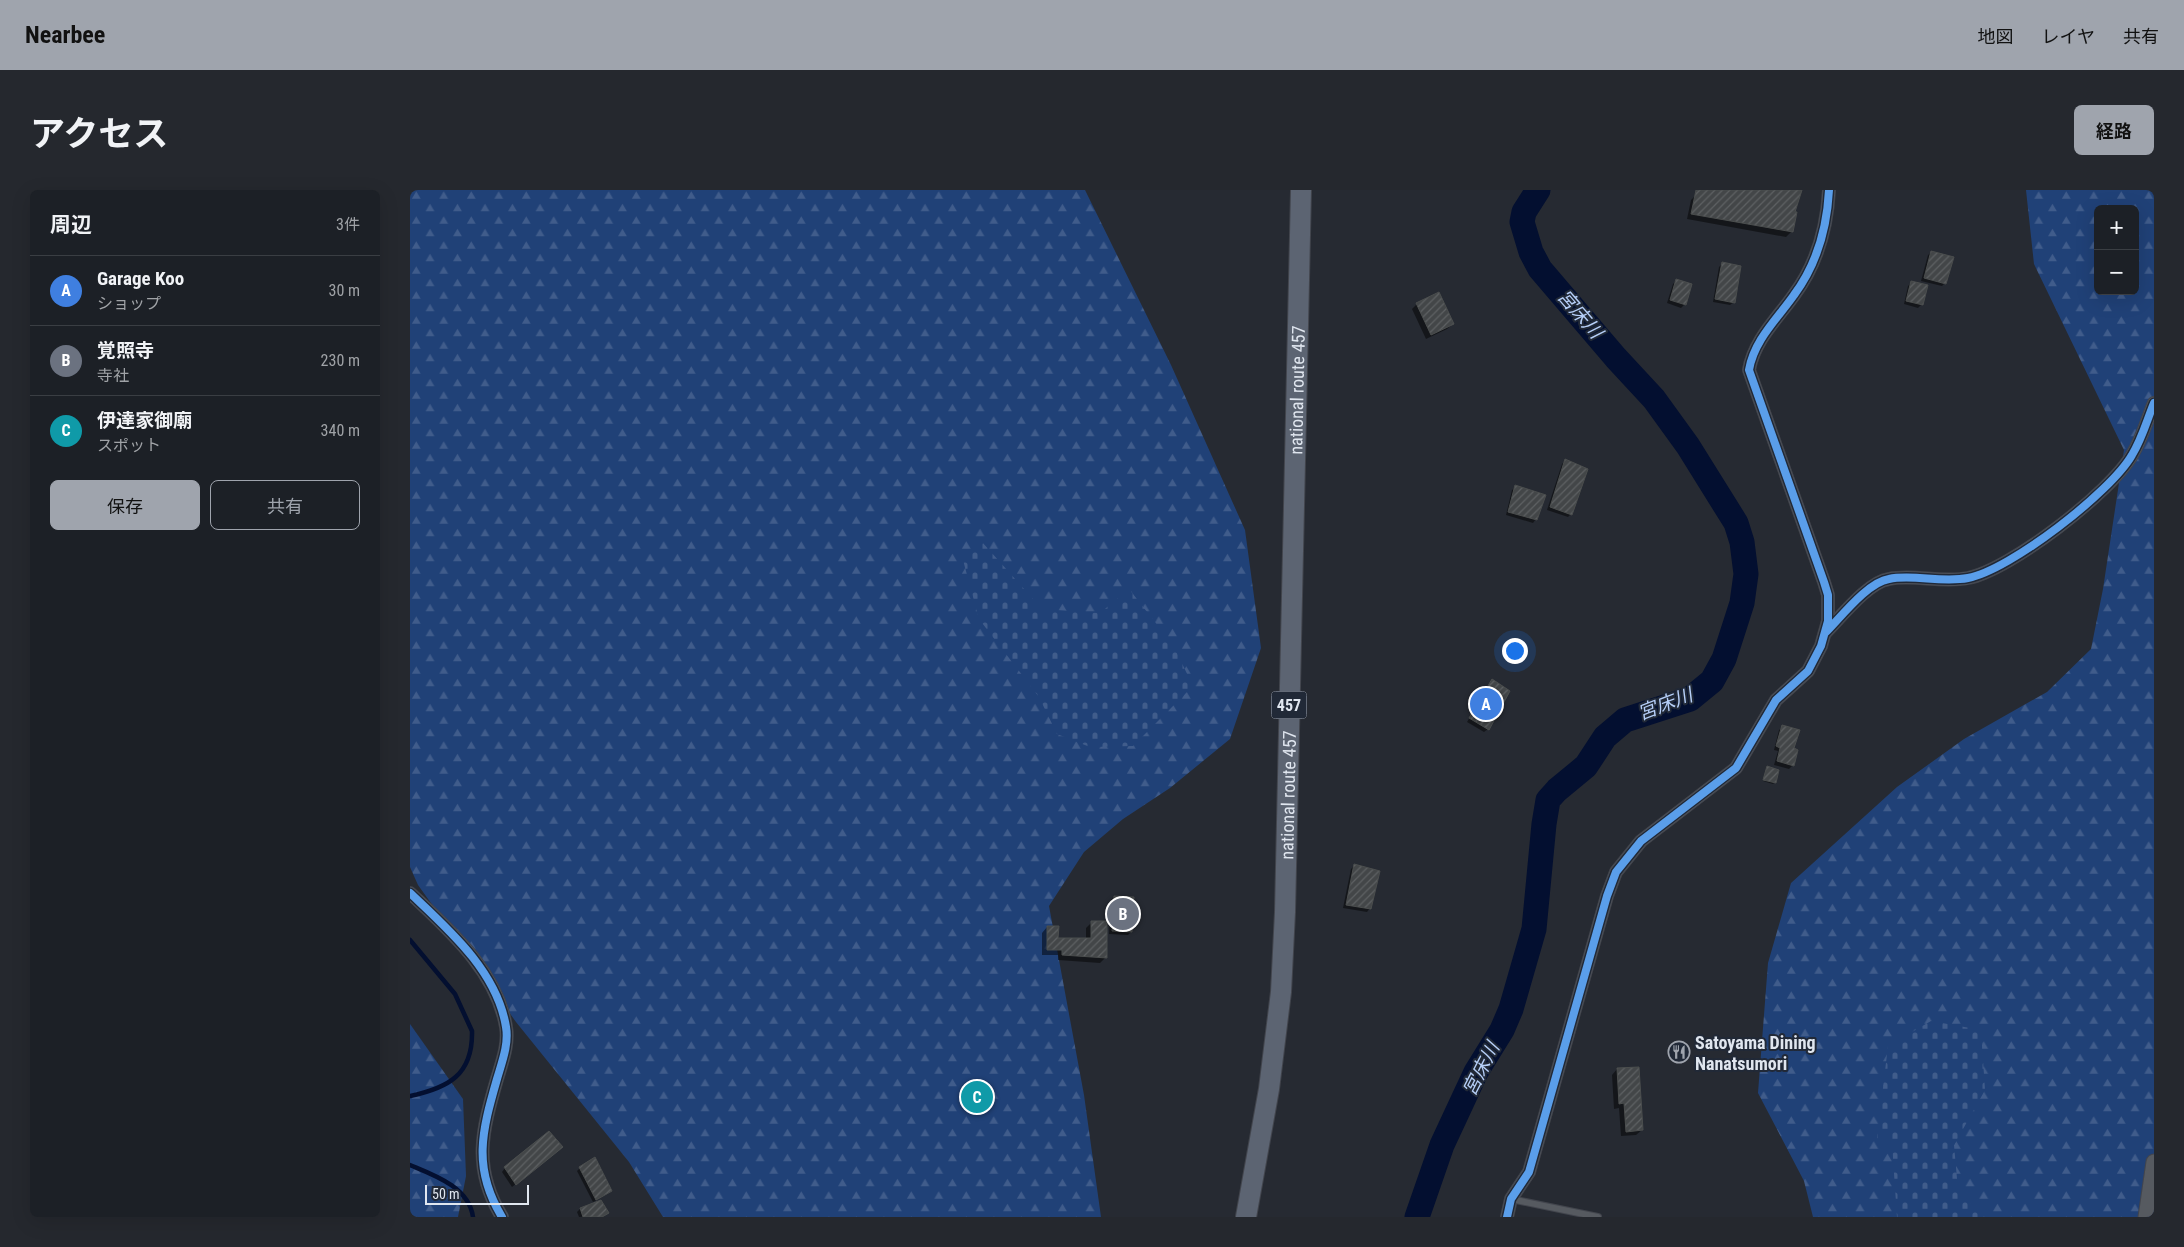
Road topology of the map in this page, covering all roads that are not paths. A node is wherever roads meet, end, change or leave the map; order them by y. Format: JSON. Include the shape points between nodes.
{"nodes":[{"id":1,"x":1301,"y":190,"type":"edge"},
{"id":2,"x":1829,"y":190,"type":"edge"},
{"id":3,"x":2154,"y":403,"type":"edge"},
{"id":4,"x":1826,"y":632,"type":"junction"},
{"id":5,"x":410,"y":893,"type":"edge"},
{"id":6,"x":2154,"y":1162,"type":"edge"},
{"id":7,"x":1511,"y":1199,"type":"junction"},
{"id":8,"x":502,"y":1217,"type":"edge"},
{"id":9,"x":1246,"y":1217,"type":"edge"},
{"id":10,"x":1507,"y":1217,"type":"edge"},
{"id":11,"x":1598,"y":1217,"type":"edge"},
{"id":12,"x":2146,"y":1217,"type":"edge"}],
"edges":[{"from":1,"to":9,"type":"highway","name":"national route 457","number":"457","via":[[1283,962],[1269,1089]]},
{"from":2,"to":4,"type":"street","via":[[1825,224],[1815,258],[1796,292],[1756,348],[1749,370],[1824,582],[1829,610]]},
{"from":3,"to":4,"type":"street","via":[[2132,455],[2117,477],[2041,540],[2005,564],[1969,578],[1890,578],[1880,582]]},
{"from":4,"to":7,"type":"street","via":[[1808,671],[1776,700],[1736,768],[1649,833],[1616,872],[1529,1172]]},
{"from":5,"to":8,"type":"street","via":[[474,960],[488,981],[506,1027],[503,1060],[482,1140],[486,1184]]},
{"from":6,"to":12,"type":"street"},
{"from":7,"to":10,"type":"street"},
{"from":7,"to":11,"type":"lane"}]}
